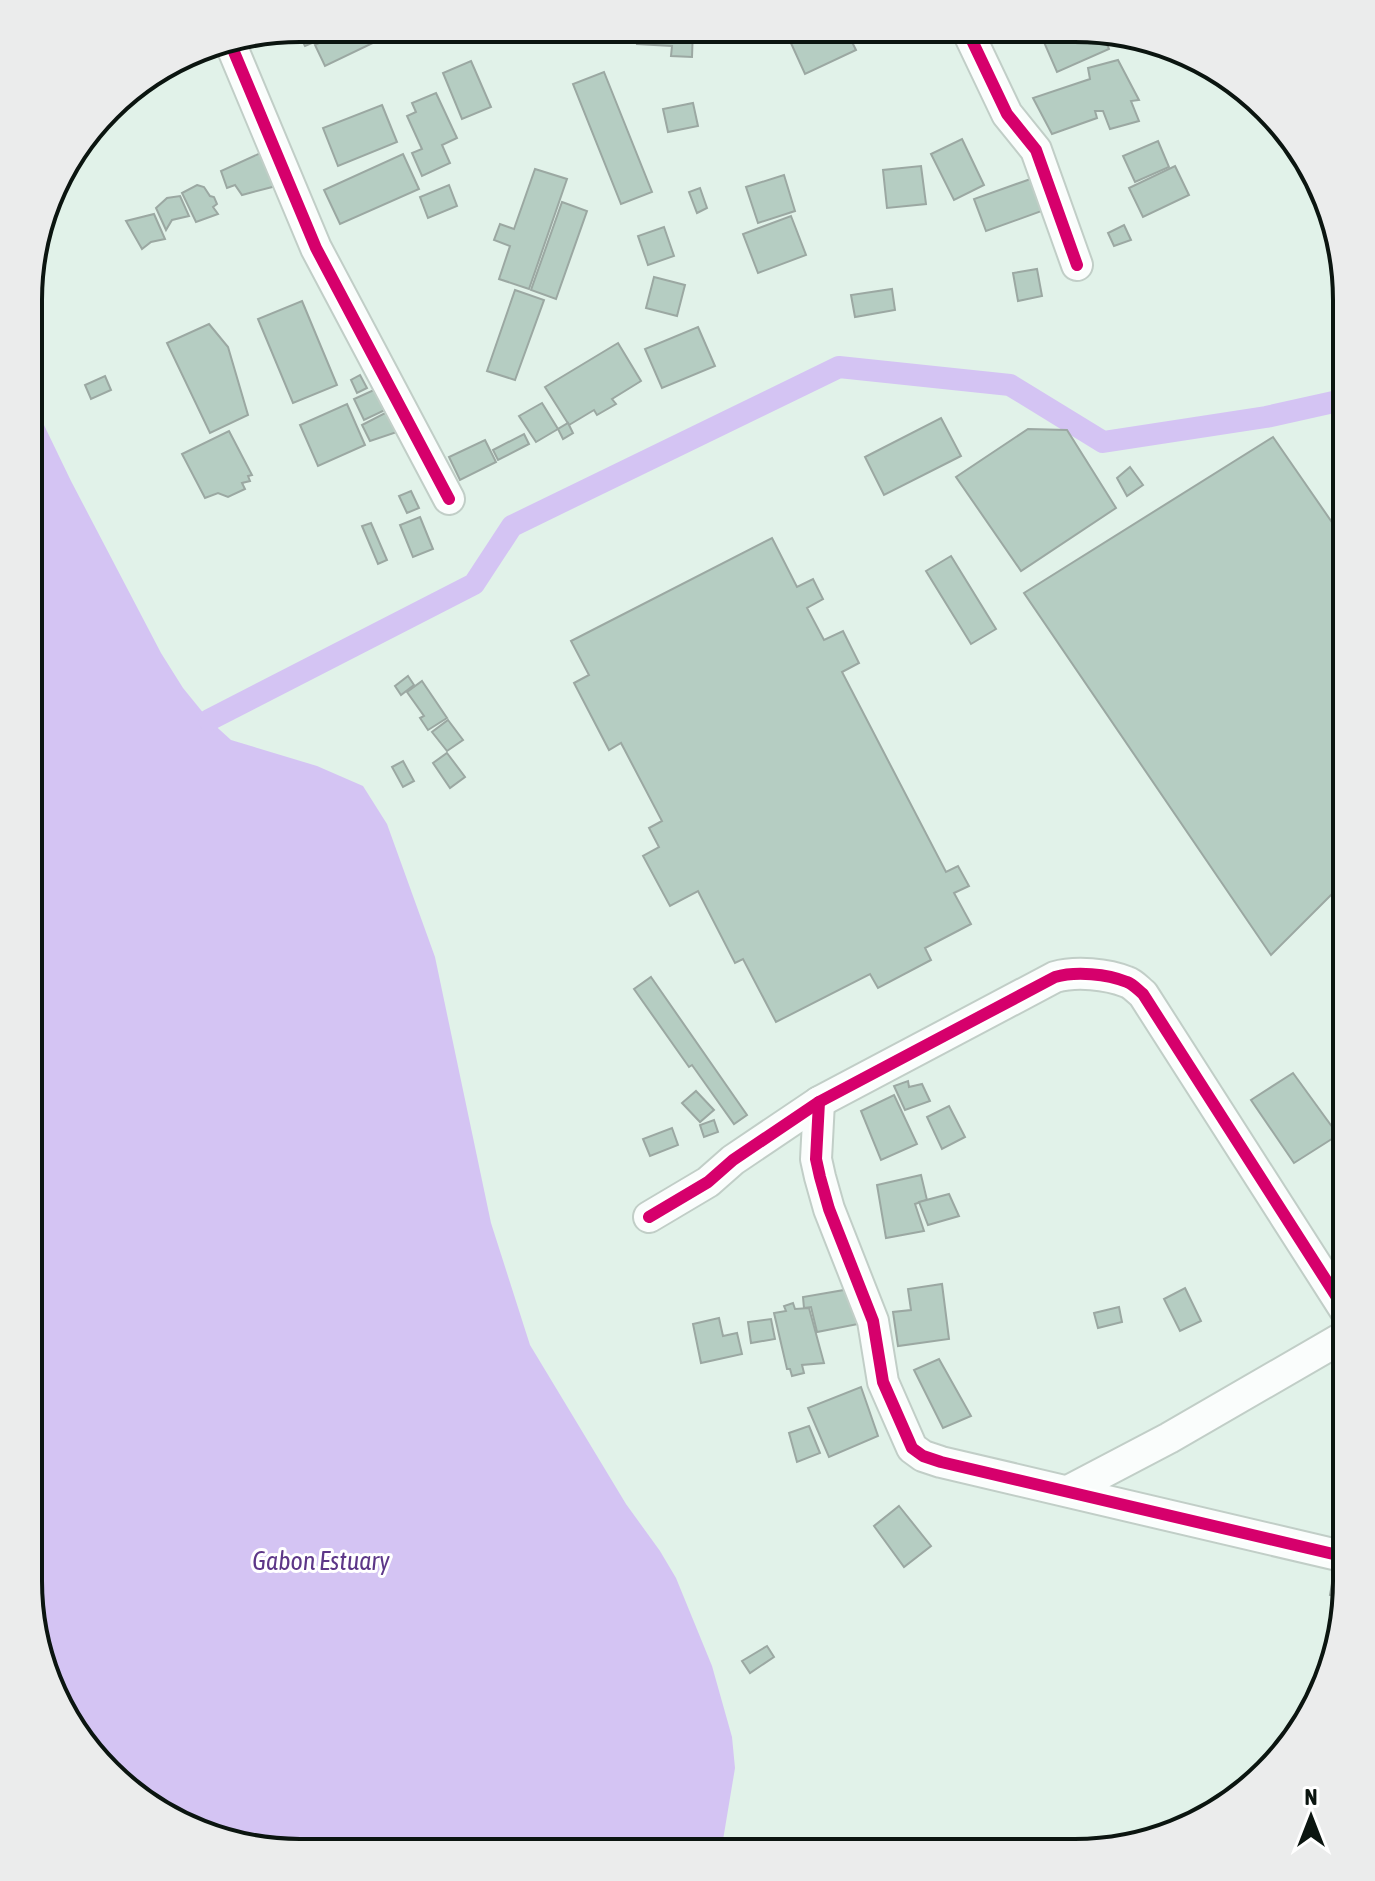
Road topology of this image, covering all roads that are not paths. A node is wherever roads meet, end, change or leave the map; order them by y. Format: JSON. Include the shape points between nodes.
{"nodes":[{"id":1,"x":973,"y":42,"type":"edge"},
{"id":2,"x":234,"y":51,"type":"edge"},
{"id":3,"x":1077,"y":265,"type":"dead end"},
{"id":4,"x":449,"y":499,"type":"dead end"},
{"id":5,"x":819,"y":1102,"type":"junction"},
{"id":6,"x":649,"y":1217,"type":"dead end"},
{"id":7,"x":1332,"y":1290,"type":"edge"},
{"id":8,"x":1332,"y":1344,"type":"edge"},
{"id":9,"x":1068,"y":1491,"type":"junction"},
{"id":10,"x":1332,"y":1554,"type":"edge"}],
"edges":[{"from":1,"to":3,"type":"street","via":[[1007,114],[1036,150]]},
{"from":2,"to":4,"type":"street","via":[[316,248]]},
{"from":5,"to":6,"type":"street","via":[[708,1182]]},
{"from":5,"to":7,"type":"street","via":[[1055,977],[1086,975],[1129,982],[1143,994]]},
{"from":5,"to":9,"type":"street","via":[[816,1159],[829,1209],[873,1321],[883,1382],[912,1448],[941,1462]]},
{"from":8,"to":9,"type":"street"},
{"from":9,"to":10,"type":"street"}]}
